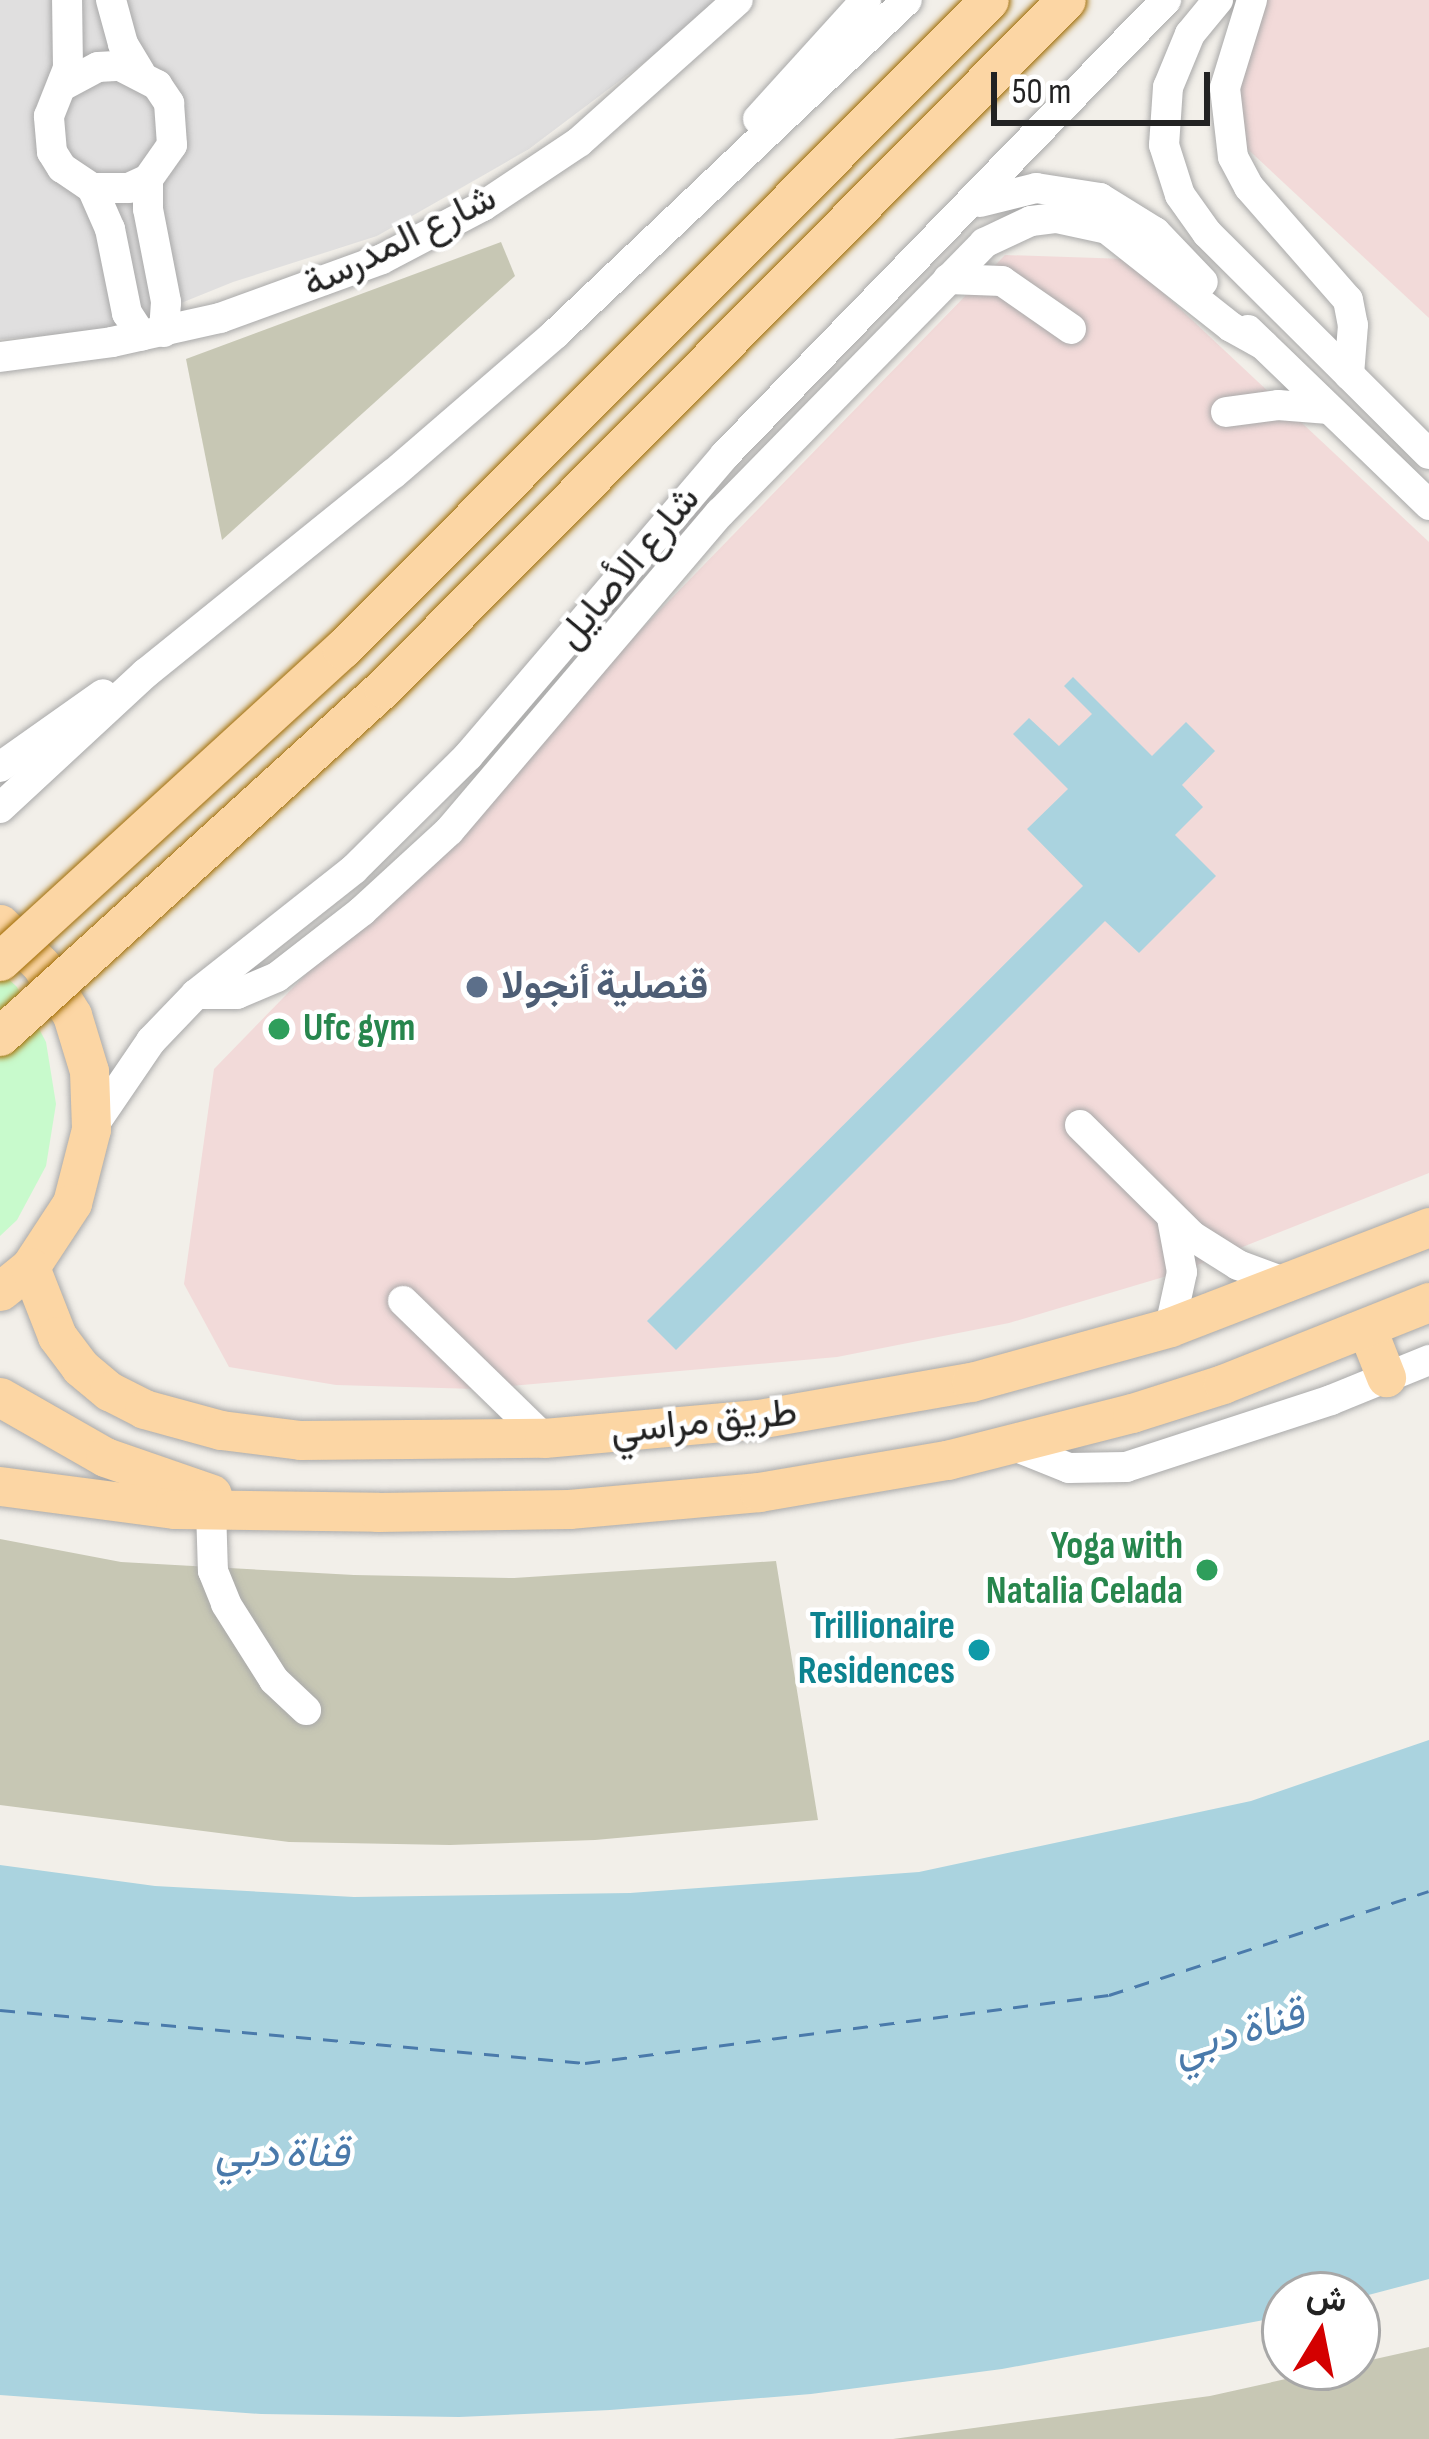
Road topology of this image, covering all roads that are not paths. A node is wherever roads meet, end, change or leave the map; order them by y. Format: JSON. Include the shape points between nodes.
{"nodes":[{"id":1,"x":67,"y":0,"type":"edge"},
{"id":2,"x":111,"y":0,"type":"edge"},
{"id":3,"x":738,"y":0,"type":"edge"},
{"id":4,"x":866,"y":0,"type":"edge"},
{"id":5,"x":907,"y":0,"type":"edge"},
{"id":6,"x":989,"y":0,"type":"edge"},
{"id":7,"x":1066,"y":0,"type":"edge"},
{"id":8,"x":1166,"y":0,"type":"edge"},
{"id":9,"x":1252,"y":0,"type":"edge"},
{"id":10,"x":1215,"y":2,"type":"edge"},
{"id":11,"x":140,"y":72,"type":"junction"},
{"id":12,"x":66,"y":84,"type":"junction"},
{"id":13,"x":1047,"y":125,"type":"junction"},
{"id":14,"x":148,"y":179,"type":"junction"},
{"id":15,"x":92,"y":188,"type":"junction"},
{"id":16,"x":712,"y":190,"type":"junction"},
{"id":17,"x":973,"y":204,"type":"junction"},
{"id":18,"x":153,"y":239,"type":"junction"},
{"id":19,"x":116,"y":248,"type":"junction"},
{"id":20,"x":948,"y":279,"type":"junction"},
{"id":21,"x":1071,"y":329,"type":"dead end"},
{"id":22,"x":153,"y":334,"type":"junction"},
{"id":23,"x":1262,"y":345,"type":"junction"},
{"id":24,"x":0,"y":356,"type":"edge"},
{"id":25,"x":1348,"y":375,"type":"junction"},
{"id":26,"x":1329,"y":409,"type":"junction"},
{"id":27,"x":1226,"y":412,"type":"dead end"},
{"id":28,"x":1429,"y":454,"type":"edge"},
{"id":29,"x":1429,"y":506,"type":"edge"},
{"id":30,"x":146,"y":673,"type":"junction"},
{"id":31,"x":469,"y":756,"type":"junction"},
{"id":32,"x":0,"y":766,"type":"edge"},
{"id":33,"x":494,"y":780,"type":"junction"},
{"id":34,"x":0,"y":808,"type":"edge"},
{"id":35,"x":0,"y":924,"type":"edge"},
{"id":36,"x":0,"y":961,"type":"edge"},
{"id":37,"x":196,"y":994,"type":"junction"},
{"id":38,"x":0,"y":1036,"type":"edge"},
{"id":39,"x":1080,"y":1125,"type":"dead end"},
{"id":40,"x":91,"y":1129,"type":"junction"},
{"id":41,"x":1172,"y":1218,"type":"junction"},
{"id":42,"x":1429,"y":1227,"type":"edge"},
{"id":43,"x":15,"y":1279,"type":"edge"},
{"id":44,"x":1289,"y":1284,"type":"junction"},
{"id":45,"x":403,"y":1301,"type":"dead end"},
{"id":46,"x":1429,"y":1302,"type":"edge"},
{"id":47,"x":1170,"y":1327,"type":"junction"},
{"id":48,"x":1367,"y":1329,"type":"junction"},
{"id":49,"x":1429,"y":1360,"type":"edge"},
{"id":50,"x":1386,"y":1377,"type":"junction"},
{"id":51,"x":0,"y":1397,"type":"edge"},
{"id":52,"x":544,"y":1438,"type":"junction"},
{"id":53,"x":1012,"y":1444,"type":"junction"},
{"id":54,"x":0,"y":1486,"type":"edge"},
{"id":55,"x":283,"y":1507,"type":"junction"},
{"id":56,"x":211,"y":1509,"type":"junction"},
{"id":57,"x":306,"y":1710,"type":"dead end"}],
"edges":[{"from":1,"to":12,"type":"street"},
{"from":2,"to":11,"type":"street"},
{"from":3,"to":22,"type":"street","name":"شارع المدرسة","via":[[624,106],[484,206],[328,281]]},
{"from":4,"to":16,"type":"street","via":[[763,112]]},
{"from":5,"to":16,"type":"street"},
{"from":6,"to":36,"type":"main road","bridge":true,"via":[[342,649]]},
{"from":7,"to":38,"type":"main road","name":"شارع الأصايل","bridge":true,"via":[[383,688]]},
{"from":8,"to":13,"type":"street","name":"شارع الأصايل"},
{"from":9,"to":25,"type":"street","via":[[1225,88],[1234,157],[1249,187],[1348,300]]},
{"from":10,"to":13,"type":"street","via":[[1161,33]]},
{"from":10,"to":25,"type":"street","via":[[1190,34],[1168,87],[1164,145],[1174,182],[1208,233]]},
{"from":11,"to":12,"type":"street","via":[[98,67]]},
{"from":11,"to":14,"type":"street","via":[[157,85],[173,124],[172,145]]},
{"from":12,"to":15,"type":"street","via":[[48,134],[62,168]]},
{"from":13,"to":17,"type":"street","name":"شارع الأصايل"},
{"from":14,"to":15,"type":"street"},
{"from":14,"to":18,"type":"street"},
{"from":15,"to":19,"type":"street"},
{"from":16,"to":30,"type":"street","via":[[491,391]]},
{"from":17,"to":23,"type":"street","via":[[1036,188],[1100,198],[1155,232]]},
{"from":17,"to":31,"type":"street","name":"شارع الأصايل","via":[[694,490]]},
{"from":18,"to":19,"type":"street"},
{"from":18,"to":22,"type":"street","via":[[166,302]]},
{"from":19,"to":22,"type":"street","via":[[128,313]]},
{"from":20,"to":21,"type":"street","via":[[1002,281]]},
{"from":20,"to":23,"type":"street","via":[[1006,229],[1082,221],[1130,242]]},
{"from":20,"to":33,"type":"street","via":[[720,513]]},
{"from":22,"to":24,"type":"street","name":"شارع المدرسة"},
{"from":23,"to":26,"type":"street"},
{"from":25,"to":28,"type":"street"},
{"from":26,"to":27,"type":"street"},
{"from":26,"to":29,"type":"street"},
{"from":30,"to":32,"type":"street"},
{"from":30,"to":34,"type":"street"},
{"from":31,"to":33,"type":"street"},
{"from":31,"to":37,"type":"street","name":"شارع الأصايل","via":[[336,885]]},
{"from":33,"to":37,"type":"street","via":[[302,960],[237,994]]},
{"from":35,"to":40,"type":"main road","via":[[41,965],[72,1015],[88,1071]]},
{"from":37,"to":40,"type":"street","name":"شارع الأصايل","via":[[128,1068]]},
{"from":39,"to":41,"type":"street"},
{"from":40,"to":43,"type":"main road","via":[[72,1203]]},
{"from":41,"to":44,"type":"street","via":[[1226,1259]]},
{"from":41,"to":47,"type":"street","via":[[1182,1272]]},
{"from":42,"to":44,"type":"main road","name":"طريق مراسي"},
{"from":43,"to":52,"type":"main road","name":"طريق مراسي","via":[[80,1367],[144,1409],[300,1440]]},
{"from":44,"to":47,"type":"main road","name":"طريق مراسي"},
{"from":45,"to":52,"type":"street"},
{"from":46,"to":48,"type":"main road","name":"طريق مراسي"},
{"from":47,"to":52,"type":"main road","name":"طريق مراسي","via":[[1075,1357],[865,1403]]},
{"from":48,"to":50,"type":"main road"},
{"from":48,"to":53,"type":"main road","name":"طريق مراسي","via":[[1222,1384]]},
{"from":49,"to":50,"type":"street"},
{"from":50,"to":53,"type":"street","via":[[1126,1467],[1070,1468]]},
{"from":51,"to":55,"type":"main road","via":[[148,1475]]},
{"from":53,"to":55,"type":"main road","name":"طريق مراسي","via":[[853,1478],[664,1502],[473,1512]]},
{"from":54,"to":56,"type":"main road"},
{"from":55,"to":56,"type":"main road"},
{"from":56,"to":57,"type":"street","via":[[213,1571],[226,1604],[264,1667]]}]}
